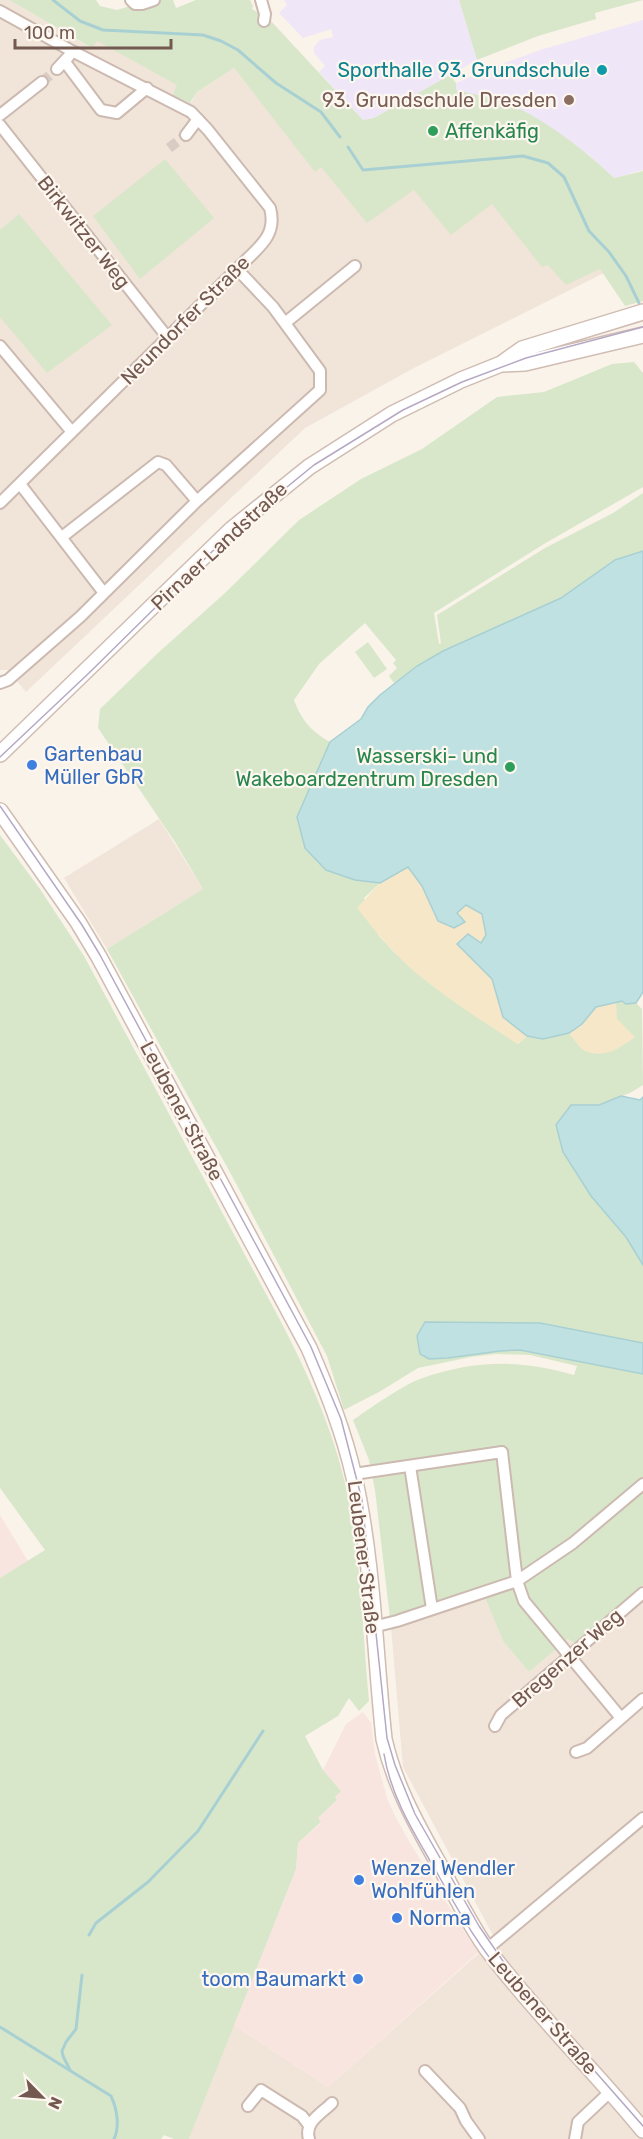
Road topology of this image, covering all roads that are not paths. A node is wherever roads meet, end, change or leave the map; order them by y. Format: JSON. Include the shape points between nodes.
{"nodes":[{"id":1,"x":131,"y":0,"type":"edge"},
{"id":2,"x":154,"y":0,"type":"edge"},
{"id":3,"x":261,"y":0,"type":"edge"},
{"id":4,"x":0,"y":10,"type":"edge"},
{"id":5,"x":264,"y":21,"type":"dead end"},
{"id":6,"x":72,"y":51,"type":"junction"},
{"id":7,"x":42,"y":81,"type":"tunnel mouth"},
{"id":8,"x":147,"y":88,"type":"junction"},
{"id":9,"x":0,"y":116,"type":"edge"},
{"id":10,"x":198,"y":119,"type":"junction"},
{"id":11,"x":0,"y":125,"type":"edge"},
{"id":12,"x":186,"y":135,"type":"tunnel mouth"},
{"id":13,"x":355,"y":266,"type":"dead end"},
{"id":14,"x":237,"y":269,"type":"junction"},
{"id":15,"x":643,"y":312,"type":"edge"},
{"id":16,"x":285,"y":322,"type":"junction"},
{"id":17,"x":643,"y":334,"type":"edge"},
{"id":18,"x":168,"y":338,"type":"junction"},
{"id":19,"x":0,"y":346,"type":"edge"},
{"id":20,"x":501,"y":364,"type":"junction"},
{"id":21,"x":72,"y":432,"type":"junction"},
{"id":22,"x":20,"y":484,"type":"junction"},
{"id":23,"x":197,"y":501,"type":"junction"},
{"id":24,"x":0,"y":503,"type":"edge"},
{"id":25,"x":62,"y":537,"type":"junction"},
{"id":26,"x":104,"y":593,"type":"junction"},
{"id":27,"x":0,"y":683,"type":"edge"},
{"id":28,"x":0,"y":754,"type":"edge"},
{"id":29,"x":0,"y":812,"type":"edge"},
{"id":30,"x":411,"y":1466,"type":"junction"},
{"id":31,"x":354,"y":1474,"type":"junction"},
{"id":32,"x":643,"y":1484,"type":"edge"},
{"id":33,"x":517,"y":1581,"type":"junction"},
{"id":34,"x":643,"y":1593,"type":"edge"},
{"id":35,"x":432,"y":1608,"type":"junction"},
{"id":36,"x":373,"y":1627,"type":"junction"},
{"id":37,"x":569,"y":1656,"type":"junction"},
{"id":38,"x":643,"y":1699,"type":"edge"},
{"id":39,"x":621,"y":1718,"type":"junction"},
{"id":40,"x":495,"y":1726,"type":"dead end"},
{"id":41,"x":576,"y":1752,"type":"dead end"},
{"id":42,"x":643,"y":1818,"type":"edge"},
{"id":43,"x":487,"y":1949,"type":"junction"},
{"id":44,"x":425,"y":2071,"type":"dead end"},
{"id":45,"x":611,"y":2091,"type":"junction"},
{"id":46,"x":332,"y":2103,"type":"dead end"},
{"id":47,"x":248,"y":2106,"type":"dead end"},
{"id":48,"x":308,"y":2124,"type":"junction"},
{"id":49,"x":643,"y":2130,"type":"edge"},
{"id":50,"x":309,"y":2139,"type":"edge"},
{"id":51,"x":479,"y":2139,"type":"edge"},
{"id":52,"x":575,"y":2139,"type":"edge"}],
"edges":[{"from":1,"to":2,"type":"street","via":[[135,4]]},
{"from":3,"to":5,"type":"street"},
{"from":4,"to":6,"type":"street","name":"Neundorfer Straße"},
{"from":6,"to":8,"type":"street","name":"Neundorfer Straße"},
{"from":6,"to":8,"type":"street","via":[[61,66],[105,112],[117,113]]},
{"from":7,"to":9,"type":"street"},
{"from":8,"to":10,"type":"street","name":"Neundorfer Straße"},
{"from":10,"to":12,"type":"street"},
{"from":10,"to":14,"type":"street","name":"Neundorfer Straße","via":[[270,207],[273,220],[269,235]]},
{"from":11,"to":18,"type":"street","name":"Birkwitzer Weg"},
{"from":13,"to":16,"type":"street"},
{"from":14,"to":16,"type":"street"},
{"from":14,"to":18,"type":"street","name":"Neundorfer Straße"},
{"from":15,"to":20,"type":"street","name":"Pirnaer Landstraße","via":[[522,349]]},
{"from":16,"to":23,"type":"street","via":[[320,371],[320,390]]},
{"from":17,"to":20,"type":"street","name":"Pirnaer Landstraße","via":[[525,363]]},
{"from":18,"to":21,"type":"street","name":"Neundorfer Straße"},
{"from":19,"to":21,"type":"street"},
{"from":20,"to":28,"type":"street","name":"Pirnaer Landstraße","via":[[392,414],[290,480],[232,529]]},
{"from":21,"to":22,"type":"street","name":"Neundorfer Straße"},
{"from":22,"to":24,"type":"street","name":"Neundorfer Straße"},
{"from":22,"to":25,"type":"street"},
{"from":23,"to":25,"type":"street","via":[[166,465],[158,462]]},
{"from":23,"to":26,"type":"street"},
{"from":25,"to":26,"type":"street"},
{"from":26,"to":27,"type":"street","via":[[8,681]]},
{"from":29,"to":31,"type":"street","name":"Leubener Straße","via":[[99,957],[299,1330],[338,1420]]},
{"from":30,"to":31,"type":"street"},
{"from":30,"to":33,"type":"street","via":[[502,1452]]},
{"from":30,"to":35,"type":"street"},
{"from":31,"to":36,"type":"street","name":"Leubener Straße","via":[[364,1529]]},
{"from":32,"to":33,"type":"street","via":[[573,1543]]},
{"from":33,"to":35,"type":"street"},
{"from":33,"to":37,"type":"street","via":[[524,1602]]},
{"from":34,"to":37,"type":"street","name":"Bregenzer Weg"},
{"from":35,"to":36,"type":"street"},
{"from":36,"to":43,"type":"street","name":"Leubener Straße","via":[[390,1766],[407,1808]]},
{"from":37,"to":39,"type":"street"},
{"from":37,"to":40,"type":"street","name":"Bregenzer Weg","via":[[501,1715]]},
{"from":38,"to":39,"type":"street"},
{"from":39,"to":41,"type":"street","via":[[587,1748]]},
{"from":42,"to":43,"type":"street"},
{"from":43,"to":45,"type":"street","name":"Leubener Straße"},
{"from":44,"to":51,"type":"street","via":[[460,2108]]},
{"from":45,"to":49,"type":"street","name":"Leubener Straße"},
{"from":45,"to":52,"type":"street","via":[[578,2122]]},
{"from":46,"to":48,"type":"street"},
{"from":47,"to":48,"type":"street","via":[[264,2086]]},
{"from":48,"to":50,"type":"street"}]}
